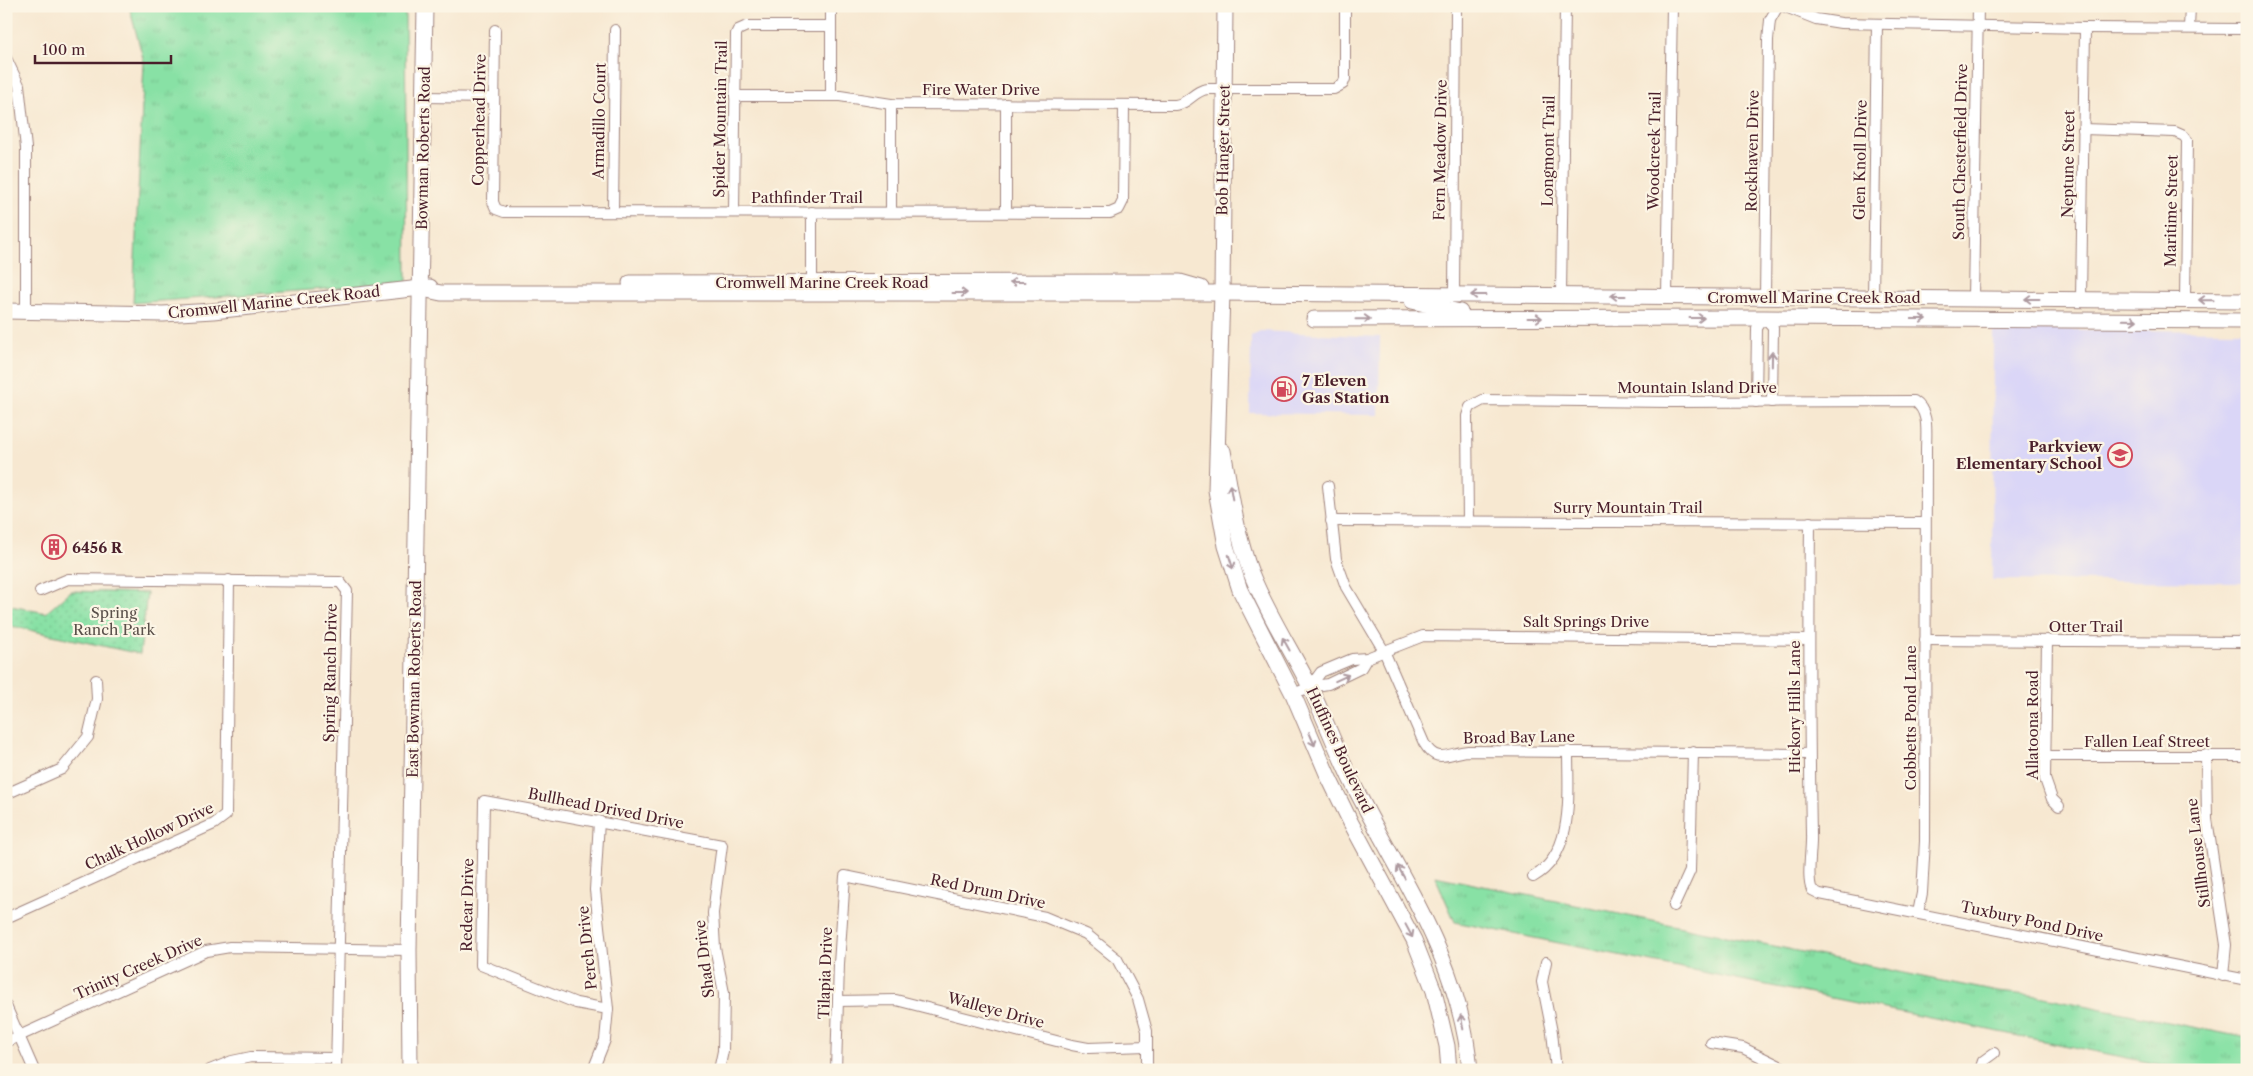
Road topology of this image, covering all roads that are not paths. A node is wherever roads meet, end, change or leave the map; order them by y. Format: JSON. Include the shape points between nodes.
{"nodes":[{"id":1,"x":426,"y":6,"type":"edge"},
{"id":2,"x":831,"y":6,"type":"edge"},
{"id":3,"x":1225,"y":6,"type":"edge"},
{"id":4,"x":1345,"y":6,"type":"edge"},
{"id":5,"x":1456,"y":6,"type":"edge"},
{"id":6,"x":1565,"y":6,"type":"edge"},
{"id":7,"x":1672,"y":6,"type":"edge"},
{"id":8,"x":1778,"y":6,"type":"edge"},
{"id":9,"x":1784,"y":6,"type":"edge"},
{"id":10,"x":1978,"y":6,"type":"edge"},
{"id":11,"x":2190,"y":6,"type":"edge"},
{"id":12,"x":1878,"y":24,"type":"junction"},
{"id":13,"x":831,"y":26,"type":"junction"},
{"id":14,"x":1978,"y":26,"type":"junction"},
{"id":15,"x":2085,"y":28,"type":"junction"},
{"id":16,"x":2189,"y":28,"type":"junction"},
{"id":17,"x":2247,"y":29,"type":"edge"},
{"id":18,"x":495,"y":30,"type":"dead end"},
{"id":19,"x":615,"y":30,"type":"dead end"},
{"id":20,"x":6,"y":58,"type":"edge"},
{"id":21,"x":1224,"y":89,"type":"junction"},
{"id":22,"x":734,"y":96,"type":"junction"},
{"id":23,"x":831,"y":96,"type":"junction"},
{"id":24,"x":424,"y":97,"type":"junction"},
{"id":25,"x":494,"y":98,"type":"junction"},
{"id":26,"x":891,"y":104,"type":"junction"},
{"id":27,"x":1006,"y":104,"type":"junction"},
{"id":28,"x":1124,"y":104,"type":"junction"},
{"id":29,"x":2083,"y":129,"type":"junction"},
{"id":30,"x":496,"y":209,"type":"joint"},
{"id":31,"x":613,"y":212,"type":"junction"},
{"id":32,"x":734,"y":212,"type":"junction"},
{"id":33,"x":812,"y":212,"type":"junction"},
{"id":34,"x":890,"y":212,"type":"junction"},
{"id":35,"x":1006,"y":212,"type":"junction"},
{"id":36,"x":812,"y":281,"type":"junction"},
{"id":37,"x":422,"y":289,"type":"junction"},
{"id":38,"x":1222,"y":293,"type":"junction"},
{"id":39,"x":1382,"y":294,"type":"junction"},
{"id":40,"x":1454,"y":294,"type":"junction"},
{"id":41,"x":1561,"y":295,"type":"junction"},
{"id":42,"x":1667,"y":296,"type":"junction"},
{"id":43,"x":1765,"y":298,"type":"junction"},
{"id":44,"x":1873,"y":298,"type":"junction"},
{"id":45,"x":1973,"y":298,"type":"junction"},
{"id":46,"x":2081,"y":299,"type":"junction"},
{"id":47,"x":2186,"y":300,"type":"junction"},
{"id":48,"x":2247,"y":301,"type":"edge"},
{"id":49,"x":6,"y":311,"type":"edge"},
{"id":50,"x":26,"y":311,"type":"junction"},
{"id":51,"x":1486,"y":318,"type":"junction"},
{"id":52,"x":1764,"y":318,"type":"junction"},
{"id":53,"x":1314,"y":319,"type":"dead end"},
{"id":54,"x":2081,"y":319,"type":"junction"},
{"id":55,"x":2247,"y":321,"type":"edge"},
{"id":56,"x":1756,"y":402,"type":"junction"},
{"id":57,"x":1772,"y":402,"type":"junction"},
{"id":58,"x":1218,"y":428,"type":"junction"},
{"id":59,"x":1328,"y":486,"type":"dead end"},
{"id":60,"x":1331,"y":521,"type":"junction"},
{"id":61,"x":1468,"y":521,"type":"junction"},
{"id":62,"x":1810,"y":522,"type":"junction"},
{"id":63,"x":1924,"y":523,"type":"junction"},
{"id":64,"x":229,"y":580,"type":"junction"},
{"id":65,"x":40,"y":591,"type":"dead end"},
{"id":66,"x":1809,"y":640,"type":"junction"},
{"id":67,"x":1925,"y":640,"type":"junction"},
{"id":68,"x":2047,"y":640,"type":"junction"},
{"id":69,"x":2247,"y":642,"type":"edge"},
{"id":70,"x":1384,"y":651,"type":"junction"},
{"id":71,"x":96,"y":680,"type":"dead end"},
{"id":72,"x":1310,"y":687,"type":"junction"},
{"id":73,"x":1293,"y":694,"type":"junction"},
{"id":74,"x":1568,"y":752,"type":"junction"},
{"id":75,"x":1693,"y":752,"type":"junction"},
{"id":76,"x":1809,"y":754,"type":"junction"},
{"id":77,"x":2206,"y":755,"type":"junction"},
{"id":78,"x":2046,"y":756,"type":"junction"},
{"id":79,"x":2247,"y":756,"type":"edge"},
{"id":80,"x":6,"y":794,"type":"edge"},
{"id":81,"x":484,"y":801,"type":"joint"},
{"id":82,"x":2059,"y":806,"type":"dead end"},
{"id":83,"x":599,"y":821,"type":"junction"},
{"id":84,"x":722,"y":846,"type":"joint"},
{"id":85,"x":845,"y":876,"type":"joint"},
{"id":86,"x":1533,"y":877,"type":"dead end"},
{"id":87,"x":1812,"y":890,"type":"joint"},
{"id":88,"x":1674,"y":906,"type":"dead end"},
{"id":89,"x":1918,"y":913,"type":"junction"},
{"id":90,"x":6,"y":918,"type":"edge"},
{"id":91,"x":339,"y":949,"type":"junction"},
{"id":92,"x":409,"y":950,"type":"junction"},
{"id":93,"x":1546,"y":962,"type":"dead end"},
{"id":94,"x":2223,"y":976,"type":"junction"},
{"id":95,"x":2247,"y":980,"type":"edge"},
{"id":96,"x":838,"y":1001,"type":"junction"},
{"id":97,"x":6,"y":1006,"type":"edge"},
{"id":98,"x":608,"y":1009,"type":"junction"},
{"id":99,"x":20,"y":1036,"type":"junction"},
{"id":100,"x":6,"y":1042,"type":"edge"},
{"id":101,"x":1711,"y":1043,"type":"dead end"},
{"id":102,"x":1147,"y":1046,"type":"junction"},
{"id":103,"x":1994,"y":1053,"type":"dead end"},
{"id":104,"x":336,"y":1058,"type":"junction"},
{"id":105,"x":34,"y":1070,"type":"edge"},
{"id":106,"x":210,"y":1070,"type":"edge"},
{"id":107,"x":336,"y":1070,"type":"edge"},
{"id":108,"x":410,"y":1070,"type":"edge"},
{"id":109,"x":594,"y":1070,"type":"edge"},
{"id":110,"x":719,"y":1070,"type":"edge"},
{"id":111,"x":836,"y":1070,"type":"edge"},
{"id":112,"x":1147,"y":1070,"type":"edge"},
{"id":113,"x":1449,"y":1070,"type":"edge"},
{"id":114,"x":1470,"y":1070,"type":"edge"},
{"id":115,"x":1556,"y":1070,"type":"edge"},
{"id":116,"x":1788,"y":1070,"type":"edge"},
{"id":117,"x":1980,"y":1070,"type":"edge"}],
"edges":[{"from":1,"to":24,"type":"main road","name":"Bowman Roberts Road"},
{"from":2,"to":13,"type":"street"},
{"from":3,"to":21,"type":"main road","name":"Bob Hanger Street"},
{"from":4,"to":21,"type":"street","name":"Fire Water Drive","via":[[1346,72],[1343,84],[1334,89]]},
{"from":5,"to":40,"type":"street","name":"Fern Meadow Drive"},
{"from":6,"to":41,"type":"street","name":"Longmont Trail"},
{"from":7,"to":42,"type":"street","name":"Woodcreek Trail"},
{"from":8,"to":43,"type":"street","name":"Rockhaven Drive","via":[[1770,20],[1768,40]]},
{"from":9,"to":12,"type":"street","via":[[1816,19]]},
{"from":10,"to":14,"type":"street","name":"South Chesterfield Drive"},
{"from":11,"to":16,"type":"street"},
{"from":12,"to":14,"type":"street"},
{"from":12,"to":44,"type":"street","name":"Glen Knoll Drive"},
{"from":13,"to":22,"type":"street","name":"Spider Mountain Trail","via":[[746,26],[738,30]]},
{"from":13,"to":23,"type":"street"},
{"from":14,"to":15,"type":"street"},
{"from":14,"to":45,"type":"street","name":"South Chesterfield Drive"},
{"from":15,"to":16,"type":"street"},
{"from":15,"to":29,"type":"street","name":"Neptune Street"},
{"from":16,"to":17,"type":"street"},
{"from":18,"to":25,"type":"street","name":"Copperhead Drive"},
{"from":19,"to":31,"type":"street","name":"Armadillo Court"},
{"from":20,"to":50,"type":"street","via":[[19,84],[26,148]]},
{"from":21,"to":28,"type":"street","name":"Fire Water Drive","via":[[1204,89],[1179,104]]},
{"from":21,"to":38,"type":"main road","name":"Bob Hanger Street"},
{"from":22,"to":23,"type":"street","name":"Fire Water Drive"},
{"from":22,"to":32,"type":"street","name":"Spider Mountain Trail"},
{"from":23,"to":26,"type":"street","name":"Fire Water Drive"},
{"from":24,"to":25,"type":"street"},
{"from":24,"to":37,"type":"main road","name":"Bowman Roberts Road"},
{"from":25,"to":30,"type":"street","name":"Copperhead Drive","via":[[493,202]]},
{"from":26,"to":27,"type":"street","name":"Fire Water Drive"},
{"from":26,"to":34,"type":"street"},
{"from":27,"to":28,"type":"street","name":"Fire Water Drive"},
{"from":27,"to":35,"type":"street"},
{"from":28,"to":35,"type":"street","name":"Pathfinder Trail","via":[[1123,201],[1119,209],[1110,213]]},
{"from":29,"to":46,"type":"street","name":"Neptune Street"},
{"from":29,"to":47,"type":"street","name":"Maritime Street","via":[[2175,132],[2187,140]]},
{"from":30,"to":31,"type":"street","name":"Pathfinder Trail","via":[[504,212]]},
{"from":31,"to":32,"type":"street","name":"Pathfinder Trail"},
{"from":32,"to":33,"type":"street","name":"Pathfinder Trail"},
{"from":33,"to":34,"type":"street","name":"Pathfinder Trail"},
{"from":33,"to":36,"type":"street"},
{"from":34,"to":35,"type":"street","name":"Pathfinder Trail"},
{"from":36,"to":37,"type":"main road","name":"Cromwell Marine Creek Road","via":[[440,284]]},
{"from":38,"to":36,"type":"main road","name":"Cromwell Marine Creek Road","one_way":true,"via":[[1180,282]]},
{"from":37,"to":38,"type":"main road","name":"Cromwell Marine Creek Road","one_way":true,"via":[[441,293]]},
{"from":37,"to":50,"type":"main road","name":"Cromwell Marine Creek Road","via":[[173,313]]},
{"from":37,"to":92,"type":"main road","name":"East Bowman Roberts Road"},
{"from":38,"to":39,"type":"main road","name":"Cromwell Marine Creek Road"},
{"from":38,"to":58,"type":"main road","name":"Huffines Boulevard"},
{"from":39,"to":40,"type":"main road","name":"Cromwell Marine Creek Road"},
{"from":39,"to":51,"type":"main road","name":"Cromwell Marine Creek Road"},
{"from":41,"to":40,"type":"main road","name":"Cromwell Marine Creek Road","one_way":true},
{"from":42,"to":41,"type":"main road","name":"Cromwell Marine Creek Road","one_way":true},
{"from":42,"to":43,"type":"main road","name":"Cromwell Marine Creek Road"},
{"from":43,"to":44,"type":"main road","name":"Cromwell Marine Creek Road"},
{"from":43,"to":52,"type":"main road"},
{"from":44,"to":45,"type":"main road","name":"Cromwell Marine Creek Road"},
{"from":46,"to":45,"type":"main road","name":"Cromwell Marine Creek Road","one_way":true},
{"from":46,"to":47,"type":"main road","name":"Cromwell Marine Creek Road"},
{"from":46,"to":54,"type":"main road"},
{"from":48,"to":47,"type":"main road","name":"Cromwell Marine Creek Road","one_way":true},
{"from":49,"to":50,"type":"main road","name":"Cromwell Marine Creek Road"},
{"from":51,"to":52,"type":"main road","name":"Cromwell Marine Creek Road","one_way":true},
{"from":53,"to":51,"type":"main road","name":"Cromwell Marine Creek Road","one_way":true},
{"from":52,"to":54,"type":"main road","name":"Cromwell Marine Creek Road","one_way":true},
{"from":52,"to":56,"type":"street","via":[[1757,328]]},
{"from":57,"to":52,"type":"street","one_way":true,"via":[[1773,328]]},
{"from":54,"to":55,"type":"main road","name":"Cromwell Marine Creek Road","one_way":true},
{"from":56,"to":57,"type":"street","name":"Mountain Island Drive"},
{"from":56,"to":61,"type":"street","name":"Mountain Island Drive","via":[[1493,399],[1476,402],[1467,416]]},
{"from":57,"to":63,"type":"street","name":"Mountain Island Drive","via":[[1914,402],[1921,406],[1925,413]]},
{"from":72,"to":58,"type":"main road","name":"Huffines Boulevard","one_way":true,"via":[[1251,572],[1235,517]]},
{"from":58,"to":73,"type":"main road","name":"Huffines Boulevard","one_way":true,"via":[[1216,490],[1226,546],[1240,590]]},
{"from":59,"to":60,"type":"street","name":"Broad Bay Lane"},
{"from":60,"to":61,"type":"street","name":"Surry Mountain Trail"},
{"from":60,"to":70,"type":"street","name":"Broad Bay Lane","via":[[1336,559],[1346,587]]},
{"from":61,"to":62,"type":"street","name":"Surry Mountain Trail"},
{"from":62,"to":63,"type":"street","name":"Surry Mountain Trail"},
{"from":62,"to":66,"type":"street","name":"Hickory Hills Lane"},
{"from":63,"to":67,"type":"street","name":"Cobbetts Pond Lane"},
{"from":64,"to":65,"type":"street","name":"Spring Ranch Drive","via":[[68,579]]},
{"from":64,"to":90,"type":"street","name":"Chalk Hollow Drive","via":[[226,815],[214,824]]},
{"from":64,"to":91,"type":"street","name":"Spring Ranch Drive","via":[[340,582],[347,591]]},
{"from":66,"to":70,"type":"street","name":"Salt Springs Drive","via":[[1440,635],[1423,636]]},
{"from":66,"to":76,"type":"street","name":"Hickory Hills Lane"},
{"from":67,"to":68,"type":"street","name":"Otter Trail"},
{"from":67,"to":89,"type":"street","name":"Cobbetts Pond Lane","via":[[1925,841]]},
{"from":68,"to":69,"type":"street","name":"Otter Trail"},
{"from":68,"to":78,"type":"street","name":"Allatoona Road"},
{"from":70,"to":72,"type":"street","name":"Salt Springs Drive","via":[[1352,659],[1321,672]]},
{"from":70,"to":74,"type":"street","name":"Broad Bay Lane","via":[[1424,743],[1437,757],[1468,751]]},
{"from":71,"to":80,"type":"street","via":[[98,700],[88,737],[62,768]]},
{"from":72,"to":73,"type":"street","name":"Salt Springs Drive"},
{"from":114,"to":72,"type":"main road","name":"Huffines Boulevard","one_way":true,"via":[[1460,1010],[1442,954],[1350,777]]},
{"from":73,"to":113,"type":"main road","name":"Huffines Boulevard","one_way":true,"via":[[1343,808],[1414,940],[1434,991],[1447,1046]]},
{"from":74,"to":75,"type":"street","name":"Broad Bay Lane"},
{"from":74,"to":86,"type":"street","via":[[1568,808],[1562,838],[1556,855],[1545,870]]},
{"from":75,"to":76,"type":"street","name":"Broad Bay Lane"},
{"from":75,"to":88,"type":"street","via":[[1690,871]]},
{"from":76,"to":87,"type":"street","name":"Hickory Hills Lane","via":[[1812,849],[1808,878]]},
{"from":77,"to":78,"type":"street","name":"Fallen Leaf Street"},
{"from":77,"to":79,"type":"street","name":"Fallen Leaf Street"},
{"from":77,"to":94,"type":"street","name":"Stillhouse Lane","via":[[2207,819],[2226,945]]},
{"from":78,"to":82,"type":"street","name":"Allatoona Road","via":[[2048,790]]},
{"from":81,"to":83,"type":"street","name":"Bullhead Drived Drive"},
{"from":81,"to":98,"type":"street","name":"Redear Drive","via":[[482,965],[576,1004]]},
{"from":83,"to":84,"type":"street","name":"Bullhead Drived Drive"},
{"from":83,"to":98,"type":"street","name":"Perch Drive","via":[[595,890]]},
{"from":84,"to":110,"type":"street","name":"Shad Drive","via":[[713,913],[715,948],[724,993]]},
{"from":85,"to":96,"type":"street","name":"Tilapia Drive"},
{"from":85,"to":102,"type":"street","name":"Red Drum Drive","via":[[1045,917],[1086,934],[1117,959],[1138,999],[1147,1031]]},
{"from":87,"to":89,"type":"street","name":"Tuxbury Pond Drive"},
{"from":89,"to":94,"type":"street","name":"Tuxbury Pond Drive"},
{"from":91,"to":92,"type":"street","name":"Trinity Creek Drive"},
{"from":91,"to":99,"type":"street","name":"Trinity Creek Drive","via":[[230,947],[206,951]]},
{"from":91,"to":104,"type":"street","name":"Spring Ranch Drive"},
{"from":92,"to":108,"type":"main road","name":"East Bowman Roberts Road"},
{"from":93,"to":115,"type":"street","via":[[1542,982]]},
{"from":94,"to":95,"type":"street","name":"Tuxbury Pond Drive"},
{"from":96,"to":102,"type":"street","name":"Walleye Drive","via":[[896,1000],[1080,1047]]},
{"from":96,"to":111,"type":"street","name":"Tilapia Drive"},
{"from":97,"to":99,"type":"street"},
{"from":98,"to":109,"type":"street","name":"Perch Drive","via":[[605,1040]]},
{"from":99,"to":100,"type":"street","name":"Trinity Creek Drive"},
{"from":99,"to":105,"type":"street"},
{"from":101,"to":116,"type":"street","via":[[1743,1048]]},
{"from":102,"to":112,"type":"street","name":"Red Drum Drive"},
{"from":103,"to":117,"type":"street","via":[[1983,1061]]},
{"from":104,"to":106,"type":"street","via":[[251,1057]]},
{"from":104,"to":107,"type":"street","name":"Spring Ranch Drive"}]}
